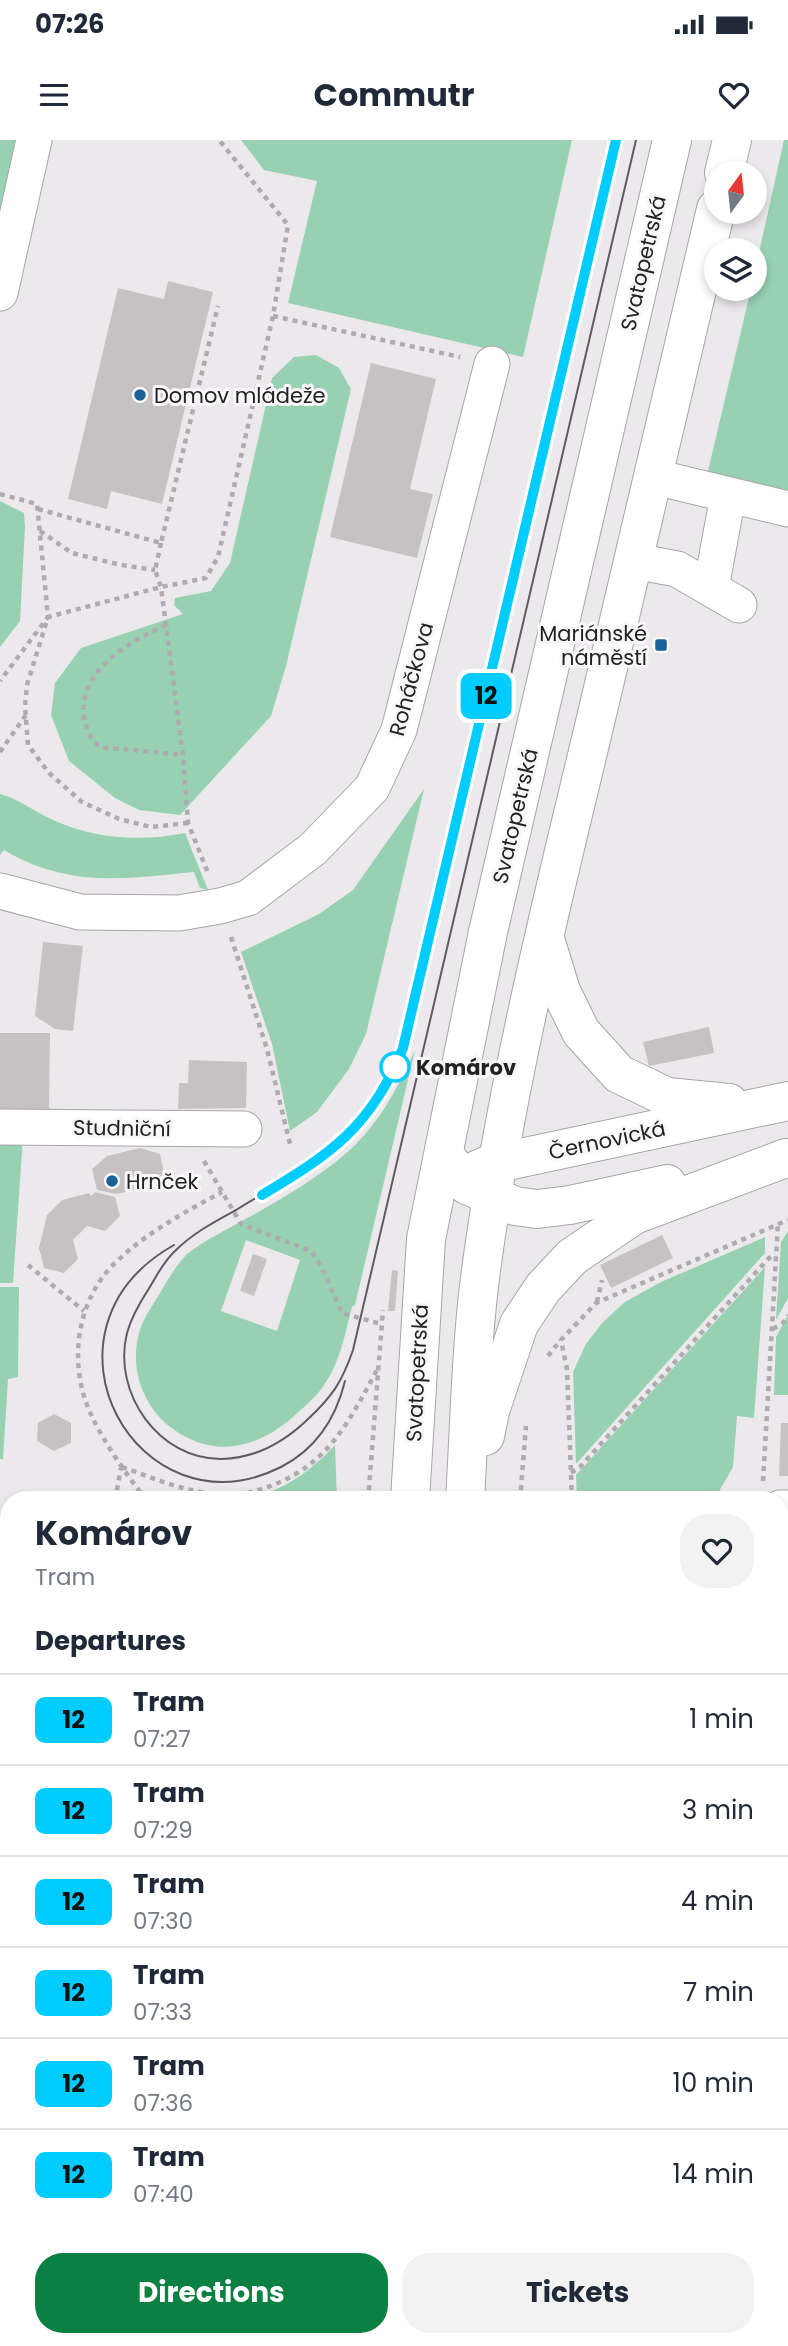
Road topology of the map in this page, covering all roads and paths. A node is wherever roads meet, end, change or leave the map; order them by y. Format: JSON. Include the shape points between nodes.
{"nodes":[{"id":1,"x":34,"y":140,"type":"edge"},
{"id":2,"x":219,"y":140,"type":"edge"},
{"id":3,"x":672,"y":140,"type":"edge"},
{"id":4,"x":732,"y":140,"type":"edge"},
{"id":5,"x":727,"y":161,"type":"edge"},
{"id":6,"x":713,"y":224,"type":"edge"},
{"id":7,"x":0,"y":293,"type":"edge"},
{"id":8,"x":218,"y":306,"type":"dead end"},
{"id":9,"x":273,"y":316,"type":"junction"},
{"id":10,"x":492,"y":364,"type":"joint"},
{"id":11,"x":654,"y":477,"type":"junction"},
{"id":12,"x":0,"y":494,"type":"edge"},
{"id":13,"x":728,"y":496,"type":"junction"},
{"id":14,"x":38,"y":509,"type":"junction"},
{"id":15,"x":788,"y":509,"type":"edge"},
{"id":16,"x":40,"y":531,"type":"junction"},
{"id":17,"x":161,"y":543,"type":"junction"},
{"id":18,"x":634,"y":561,"type":"junction"},
{"id":19,"x":155,"y":570,"type":"junction"},
{"id":20,"x":161,"y":587,"type":"junction"},
{"id":21,"x":48,"y":617,"type":"junction"},
{"id":22,"x":166,"y":625,"type":"junction"},
{"id":23,"x":0,"y":681,"type":"edge"},
{"id":24,"x":26,"y":715,"type":"junction"},
{"id":25,"x":0,"y":752,"type":"edge"},
{"id":26,"x":183,"y":755,"type":"junction"},
{"id":27,"x":188,"y":823,"type":"junction"},
{"id":28,"x":0,"y":891,"type":"edge"},
{"id":29,"x":220,"y":906,"type":"junction"},
{"id":30,"x":544,"y":936,"type":"junction"},
{"id":31,"x":775,"y":1104,"type":"edge"},
{"id":32,"x":0,"y":1127,"type":"edge"},
{"id":33,"x":244,"y":1129,"type":"dead end"},
{"id":34,"x":291,"y":1148,"type":"dead end"},
{"id":35,"x":201,"y":1157,"type":"dead end"},
{"id":36,"x":787,"y":1158,"type":"edge"},
{"id":37,"x":446,"y":1177,"type":"junction"},
{"id":38,"x":495,"y":1181,"type":"junction"},
{"id":39,"x":222,"y":1192,"type":"junction"},
{"id":40,"x":788,"y":1220,"type":"edge"},
{"id":41,"x":778,"y":1223,"type":"junction"},
{"id":42,"x":776,"y":1255,"type":"junction"},
{"id":43,"x":28,"y":1265,"type":"dead end"},
{"id":44,"x":605,"y":1276,"type":"dead end"},
{"id":45,"x":385,"y":1297,"type":"dead end"},
{"id":46,"x":596,"y":1303,"type":"junction"},
{"id":47,"x":84,"y":1311,"type":"junction"},
{"id":48,"x":788,"y":1315,"type":"edge"},
{"id":49,"x":381,"y":1324,"type":"junction"},
{"id":50,"x":772,"y":1329,"type":"junction"},
{"id":51,"x":561,"y":1340,"type":"junction"},
{"id":52,"x":541,"y":1366,"type":"dead end"},
{"id":53,"x":378,"y":1368,"type":"junction"},
{"id":54,"x":527,"y":1418,"type":"dead end"},
{"id":55,"x":121,"y":1467,"type":"junction"},
{"id":56,"x":571,"y":1473,"type":"junction"},
{"id":57,"x":117,"y":1491,"type":"edge"},
{"id":58,"x":139,"y":1491,"type":"edge"},
{"id":59,"x":196,"y":1491,"type":"edge"},
{"id":60,"x":258,"y":1491,"type":"edge"},
{"id":61,"x":369,"y":1491,"type":"edge"},
{"id":62,"x":411,"y":1491,"type":"edge"},
{"id":63,"x":466,"y":1491,"type":"edge"},
{"id":64,"x":475,"y":1491,"type":"edge"},
{"id":65,"x":521,"y":1491,"type":"edge"},
{"id":66,"x":572,"y":1491,"type":"edge"},
{"id":67,"x":777,"y":1491,"type":"edge"}],
"edges":[{"from":1,"to":7,"type":"street"},
{"from":2,"to":9,"type":"path","via":[[288,225]]},
{"from":3,"to":37,"type":"main road","name":"Svatopetrská","via":[[488,932]]},
{"from":4,"to":5,"type":"main road"},
{"from":6,"to":11,"type":"main road"},
{"from":8,"to":17,"type":"path"},
{"from":9,"to":10,"type":"path"},
{"from":9,"to":20,"type":"path","via":[[218,557],[206,578]]},
{"from":10,"to":29,"type":"street","name":"Roháčkova","via":[[399,730],[372,788],[313,849],[248,898]]},
{"from":11,"to":13,"type":"street"},
{"from":11,"to":18,"type":"main road"},
{"from":12,"to":14,"type":"path","via":[[37,504]]},
{"from":13,"to":15,"type":"street"},
{"from":13,"to":18,"type":"street","via":[[725,597],[677,569]]},
{"from":14,"to":16,"type":"path"},
{"from":14,"to":17,"type":"path"},
{"from":16,"to":19,"type":"path","via":[[72,553]]},
{"from":16,"to":21,"type":"path"},
{"from":17,"to":19,"type":"path"},
{"from":18,"to":30,"type":"main road"},
{"from":19,"to":20,"type":"path"},
{"from":20,"to":21,"type":"path"},
{"from":20,"to":22,"type":"path"},
{"from":21,"to":23,"type":"path"},
{"from":21,"to":24,"type":"path","via":[[27,685]]},
{"from":22,"to":26,"type":"path"},
{"from":22,"to":26,"type":"path","via":[[109,658],[84,696],[84,717],[90,737],[101,747]]},
{"from":24,"to":25,"type":"path"},
{"from":24,"to":27,"type":"path","via":[[28,746],[49,773],[82,802],[150,828]]},
{"from":26,"to":27,"type":"path"},
{"from":27,"to":29,"type":"path"},
{"from":28,"to":29,"type":"street","name":"Roháčkova","via":[[80,912],[179,913]]},
{"from":29,"to":34,"type":"path","via":[[267,1049]]},
{"from":30,"to":31,"type":"main road","via":[[561,991],[582,1032],[619,1074],[667,1097]]},
{"from":30,"to":38,"type":"main road"},
{"from":31,"to":38,"type":"main road","name":"Černovická"},
{"from":32,"to":33,"type":"street","name":"Studniční"},
{"from":35,"to":39,"type":"path"},
{"from":36,"to":38,"type":"main road","via":[[537,1209],[514,1206]]},
{"from":36,"to":64,"type":"main road","via":[[634,1215],[572,1257],[519,1325],[490,1412]]},
{"from":37,"to":38,"type":"main road","via":[[467,1185]]},
{"from":37,"to":62,"type":"main road","name":"Svatopetrská","via":[[426,1238]]},
{"from":38,"to":63,"type":"main road","via":[[475,1329]]},
{"from":39,"to":47,"type":"path","via":[[160,1228],[115,1263]]},
{"from":39,"to":49,"type":"path","via":[[241,1224],[311,1251],[342,1314]]},
{"from":40,"to":41,"type":"path"},
{"from":41,"to":42,"type":"path"},
{"from":41,"to":46,"type":"path"},
{"from":42,"to":50,"type":"path"},
{"from":42,"to":56,"type":"path"},
{"from":43,"to":47,"type":"path"},
{"from":44,"to":46,"type":"path"},
{"from":45,"to":49,"type":"path"},
{"from":46,"to":51,"type":"path"},
{"from":47,"to":55,"type":"path","via":[[78,1366],[82,1386]]},
{"from":48,"to":50,"type":"path"},
{"from":49,"to":53,"type":"path"},
{"from":50,"to":67,"type":"path"},
{"from":51,"to":52,"type":"path"},
{"from":51,"to":56,"type":"path","via":[[567,1369]]},
{"from":53,"to":60,"type":"path","via":[[335,1441],[312,1464]]},
{"from":53,"to":61,"type":"path"},
{"from":54,"to":65,"type":"path"},
{"from":55,"to":57,"type":"path"},
{"from":55,"to":58,"type":"path"},
{"from":55,"to":59,"type":"path"},
{"from":56,"to":66,"type":"path"}]}
